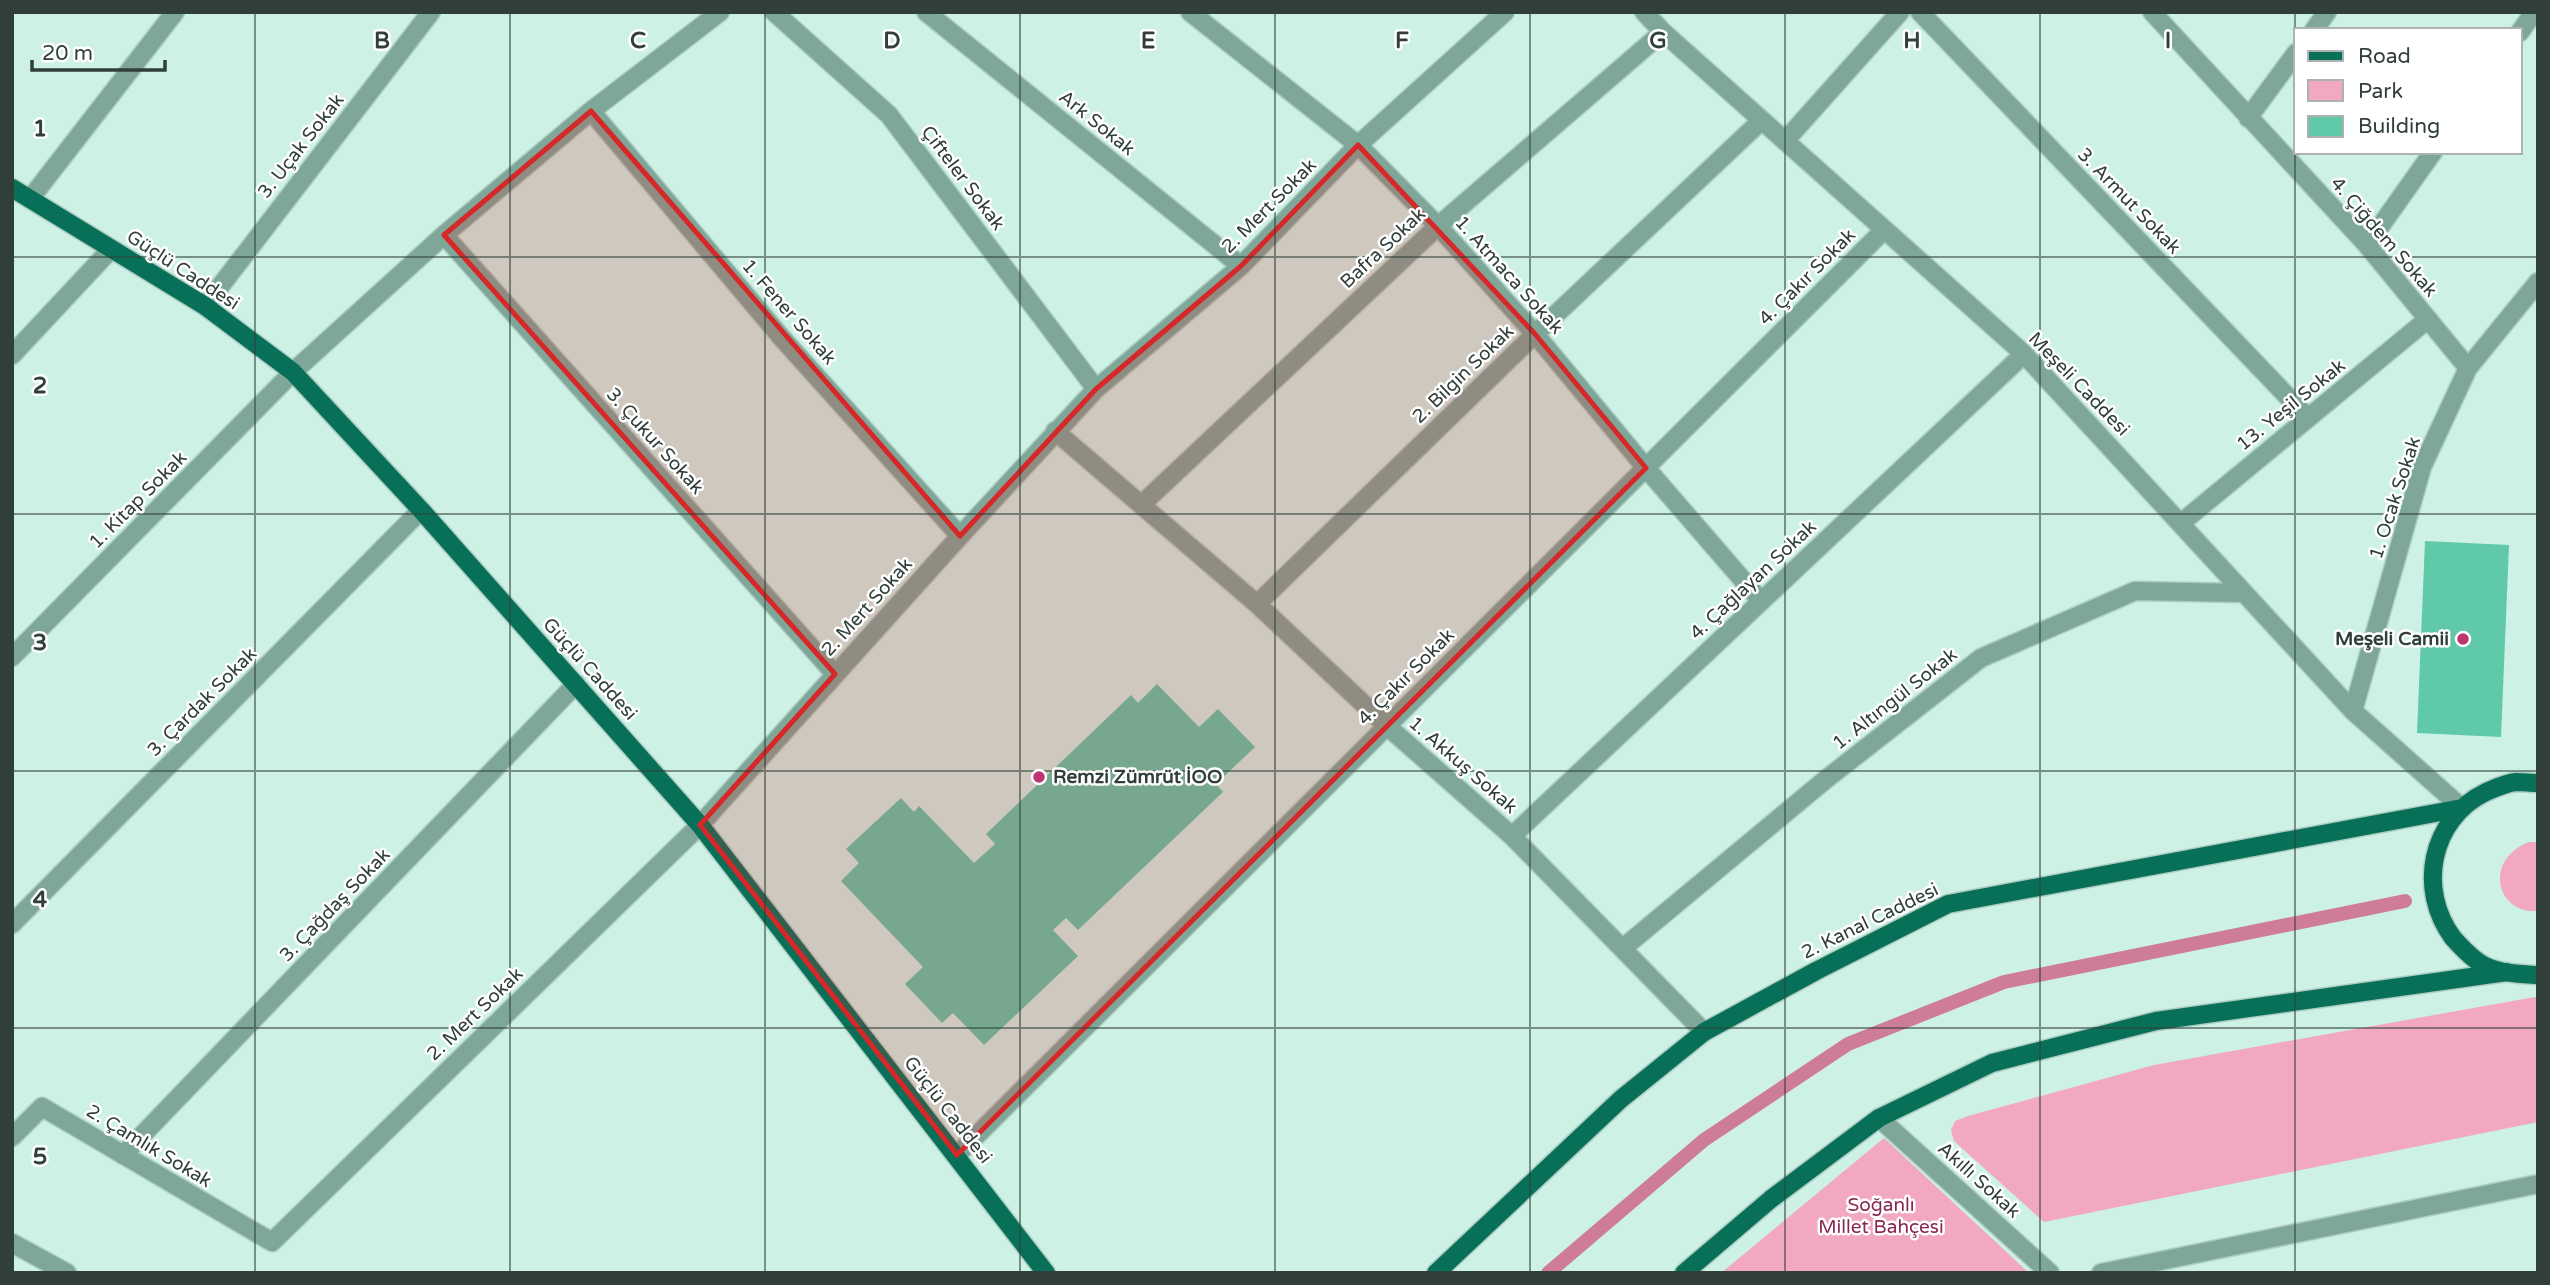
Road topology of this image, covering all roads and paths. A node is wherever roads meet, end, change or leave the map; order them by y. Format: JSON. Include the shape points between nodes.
{"nodes":[{"id":1,"x":175,"y":12,"type":"edge"},
{"id":2,"x":431,"y":12,"type":"edge"},
{"id":3,"x":720,"y":12,"type":"edge"},
{"id":4,"x":774,"y":12,"type":"edge"},
{"id":5,"x":926,"y":12,"type":"edge"},
{"id":6,"x":1190,"y":12,"type":"edge"},
{"id":7,"x":1505,"y":12,"type":"edge"},
{"id":8,"x":1644,"y":12,"type":"edge"},
{"id":9,"x":1900,"y":12,"type":"edge"},
{"id":10,"x":1920,"y":12,"type":"edge"},
{"id":11,"x":2152,"y":12,"type":"edge"},
{"id":12,"x":2327,"y":12,"type":"edge"},
{"id":13,"x":2534,"y":12,"type":"edge"},
{"id":14,"x":2315,"y":28,"type":"edge"},
{"id":15,"x":2522,"y":29,"type":"edge"},
{"id":16,"x":1663,"y":32,"type":"junction"},
{"id":17,"x":2294,"y":56,"type":"edge"},
{"id":18,"x":591,"y":111,"type":"junction"},
{"id":19,"x":2248,"y":118,"type":"junction"},
{"id":20,"x":1762,"y":120,"type":"junction"},
{"id":21,"x":1785,"y":141,"type":"junction"},
{"id":22,"x":1358,"y":145,"type":"junction"},
{"id":23,"x":2432,"y":154,"type":"edge"},
{"id":24,"x":12,"y":188,"type":"edge"},
{"id":25,"x":30,"y":199,"type":"junction"},
{"id":26,"x":1438,"y":226,"type":"junction"},
{"id":27,"x":1884,"y":230,"type":"junction"},
{"id":28,"x":444,"y":235,"type":"junction"},
{"id":29,"x":2367,"y":245,"type":"junction"},
{"id":30,"x":111,"y":250,"type":"junction"},
{"id":31,"x":1241,"y":265,"type":"junction"},
{"id":32,"x":2538,"y":282,"type":"edge"},
{"id":33,"x":205,"y":306,"type":"junction"},
{"id":34,"x":2428,"y":319,"type":"junction"},
{"id":35,"x":1535,"y":334,"type":"junction"},
{"id":36,"x":2024,"y":354,"type":"junction"},
{"id":37,"x":12,"y":355,"type":"edge"},
{"id":38,"x":2468,"y":368,"type":"junction"},
{"id":39,"x":293,"y":372,"type":"junction"},
{"id":40,"x":1096,"y":388,"type":"junction"},
{"id":41,"x":2308,"y":418,"type":"junction"},
{"id":42,"x":1055,"y":431,"type":"junction"},
{"id":43,"x":1646,"y":468,"type":"junction"},
{"id":44,"x":1142,"y":504,"type":"junction"},
{"id":45,"x":421,"y":510,"type":"junction"},
{"id":46,"x":2181,"y":523,"type":"junction"},
{"id":47,"x":960,"y":536,"type":"junction"},
{"id":48,"x":2243,"y":593,"type":"junction"},
{"id":49,"x":1761,"y":601,"type":"junction"},
{"id":50,"x":1256,"y":604,"type":"junction"},
{"id":51,"x":12,"y":657,"type":"edge"},
{"id":52,"x":835,"y":674,"type":"junction"},
{"id":53,"x":576,"y":684,"type":"junction"},
{"id":54,"x":2353,"y":711,"type":"junction"},
{"id":55,"x":1387,"y":726,"type":"junction"},
{"id":56,"x":2538,"y":783,"type":"edge"},
{"id":57,"x":2462,"y":808,"type":"junction"},
{"id":58,"x":699,"y":825,"type":"junction"},
{"id":59,"x":1512,"y":836,"type":"junction"},
{"id":60,"x":12,"y":924,"type":"edge"},
{"id":61,"x":1623,"y":948,"type":"junction"},
{"id":62,"x":2507,"y":972,"type":"junction"},
{"id":63,"x":2538,"y":975,"type":"edge"},
{"id":64,"x":1704,"y":1032,"type":"junction"},
{"id":65,"x":1879,"y":1118,"type":"junction"},
{"id":66,"x":12,"y":1137,"type":"edge"},
{"id":67,"x":123,"y":1155,"type":"junction"},
{"id":68,"x":957,"y":1155,"type":"junction"},
{"id":69,"x":2538,"y":1184,"type":"edge"},
{"id":70,"x":272,"y":1242,"type":"joint"},
{"id":71,"x":12,"y":1243,"type":"edge"},
{"id":72,"x":67,"y":1273,"type":"edge"},
{"id":73,"x":1046,"y":1273,"type":"edge"},
{"id":74,"x":1436,"y":1273,"type":"edge"},
{"id":75,"x":1684,"y":1273,"type":"edge"},
{"id":76,"x":2050,"y":1273,"type":"edge"},
{"id":77,"x":2101,"y":1273,"type":"edge"}],
"edges":[{"from":1,"to":25,"type":"street"},
{"from":2,"to":33,"type":"street","name":"3. Uçak Sokak"},
{"from":3,"to":18,"type":"street","name":"1. Kitap Sokak"},
{"from":4,"to":40,"type":"street","name":"Çifteler Sokak","via":[[889,115]]},
{"from":5,"to":31,"type":"street","name":"Ark Sokak"},
{"from":6,"to":22,"type":"street","name":"1. Atmaca Sokak"},
{"from":7,"to":22,"type":"street","name":"2. Mert Sokak"},
{"from":8,"to":16,"type":"street","name":"Meşeli Caddesi"},
{"from":9,"to":21,"type":"street"},
{"from":10,"to":41,"type":"street","name":"3. Armut Sokak"},
{"from":11,"to":19,"type":"street","name":"4. Çiğdem Sokak"},
{"from":12,"to":14,"type":"street"},
{"from":13,"to":15,"type":"street"},
{"from":16,"to":20,"type":"street","name":"Meşeli Caddesi"},
{"from":16,"to":26,"type":"street","name":"Bafra Sokak"},
{"from":17,"to":19,"type":"street"},
{"from":18,"to":28,"type":"street","name":"1. Kitap Sokak"},
{"from":18,"to":47,"type":"street","name":"1. Fener Sokak","via":[[781,337]]},
{"from":19,"to":29,"type":"street","name":"4. Çiğdem Sokak"},
{"from":20,"to":21,"type":"street","name":"Meşeli Caddesi"},
{"from":20,"to":35,"type":"street","name":"2. Bilgin Sokak"},
{"from":21,"to":27,"type":"street","name":"Meşeli Caddesi"},
{"from":22,"to":26,"type":"street","name":"1. Atmaca Sokak"},
{"from":22,"to":31,"type":"street","name":"2. Mert Sokak"},
{"from":23,"to":29,"type":"street"},
{"from":24,"to":25,"type":"main road","name":"Güçlü Caddesi"},
{"from":25,"to":30,"type":"main road","name":"Güçlü Caddesi"},
{"from":26,"to":35,"type":"street","name":"1. Atmaca Sokak"},
{"from":26,"to":44,"type":"street","name":"Bafra Sokak"},
{"from":27,"to":36,"type":"street","name":"Meşeli Caddesi"},
{"from":27,"to":43,"type":"street","name":"4. Çakır Sokak"},
{"from":28,"to":39,"type":"street","name":"1. Kitap Sokak"},
{"from":28,"to":52,"type":"street","name":"3. Çukur Sokak"},
{"from":29,"to":34,"type":"street","name":"4. Çiğdem Sokak"},
{"from":30,"to":33,"type":"main road","name":"Güçlü Caddesi"},
{"from":30,"to":37,"type":"street"},
{"from":31,"to":40,"type":"street","name":"2. Mert Sokak"},
{"from":32,"to":38,"type":"street","name":"1. Ocak Sokak"},
{"from":33,"to":39,"type":"main road","name":"Güçlü Caddesi"},
{"from":34,"to":38,"type":"street","name":"4. Çiğdem Sokak"},
{"from":34,"to":41,"type":"street","name":"13. Yeşil Sokak"},
{"from":35,"to":43,"type":"street","name":"1. Atmaca Sokak"},
{"from":35,"to":50,"type":"street","name":"2. Bilgin Sokak"},
{"from":36,"to":46,"type":"street","name":"Meşeli Caddesi"},
{"from":36,"to":49,"type":"street","name":"4. Çağlayan Sokak"},
{"from":38,"to":54,"type":"street","name":"1. Ocak Sokak","via":[[2423,467]]},
{"from":39,"to":45,"type":"main road","name":"Güçlü Caddesi"},
{"from":39,"to":51,"type":"street","name":"1. Kitap Sokak"},
{"from":40,"to":42,"type":"street","name":"2. Mert Sokak"},
{"from":41,"to":46,"type":"street","name":"13. Yeşil Sokak"},
{"from":42,"to":44,"type":"street","name":"1. Akkuş Sokak"},
{"from":42,"to":47,"type":"street","name":"2. Mert Sokak"},
{"from":43,"to":49,"type":"street","name":"1. Atmaca Sokak"},
{"from":43,"to":55,"type":"street","name":"4. Çakır Sokak"},
{"from":44,"to":50,"type":"street","name":"1. Akkuş Sokak"},
{"from":45,"to":53,"type":"main road","name":"Güçlü Caddesi"},
{"from":45,"to":60,"type":"street","name":"3. Çardak Sokak"},
{"from":46,"to":48,"type":"street","name":"Meşeli Caddesi"},
{"from":47,"to":52,"type":"street","name":"2. Mert Sokak"},
{"from":48,"to":54,"type":"street","name":"Meşeli Caddesi"},
{"from":48,"to":61,"type":"street","name":"1. Altıngül Sokak","via":[[2135,591],[1980,658]]},
{"from":49,"to":59,"type":"street","name":"4. Çağlayan Sokak"},
{"from":50,"to":55,"type":"street","name":"1. Akkuş Sokak"},
{"from":52,"to":58,"type":"street","name":"2. Mert Sokak"},
{"from":53,"to":58,"type":"main road","name":"Güçlü Caddesi"},
{"from":53,"to":67,"type":"street","name":"3. Çağdaş Sokak"},
{"from":54,"to":57,"type":"street","name":"Meşeli Caddesi"},
{"from":55,"to":59,"type":"street","name":"1. Akkuş Sokak"},
{"from":55,"to":68,"type":"street","name":"4. Çakır Sokak"},
{"from":56,"to":57,"type":"main road","via":[[2515,782],[2496,788]]},
{"from":57,"to":62,"type":"main road","via":[[2440,840],[2432,868],[2433,898],[2443,925],[2462,948],[2485,966]]},
{"from":57,"to":64,"type":"main road","name":"2. Kanal Caddesi","via":[[1948,904]]},
{"from":58,"to":68,"type":"main road","name":"Güçlü Caddesi"},
{"from":58,"to":70,"type":"street","name":"2. Mert Sokak"},
{"from":59,"to":61,"type":"street","name":"1. Akkuş Sokak"},
{"from":61,"to":64,"type":"street","name":"1. Akkuş Sokak"},
{"from":62,"to":63,"type":"main road"},
{"from":62,"to":65,"type":"main road","via":[[2156,1021],[1992,1063]]},
{"from":64,"to":74,"type":"main road","name":"2. Kanal Caddesi","via":[[1621,1099]]},
{"from":65,"to":75,"type":"main road","via":[[1771,1199]]},
{"from":65,"to":76,"type":"street","name":"Akıllı Sokak"},
{"from":66,"to":67,"type":"street","name":"2. Çamlık Sokak","via":[[42,1107]]},
{"from":67,"to":70,"type":"street","name":"2. Çamlık Sokak"},
{"from":68,"to":73,"type":"main road","name":"Güçlü Caddesi"},
{"from":69,"to":77,"type":"street"},
{"from":71,"to":72,"type":"street"}]}
